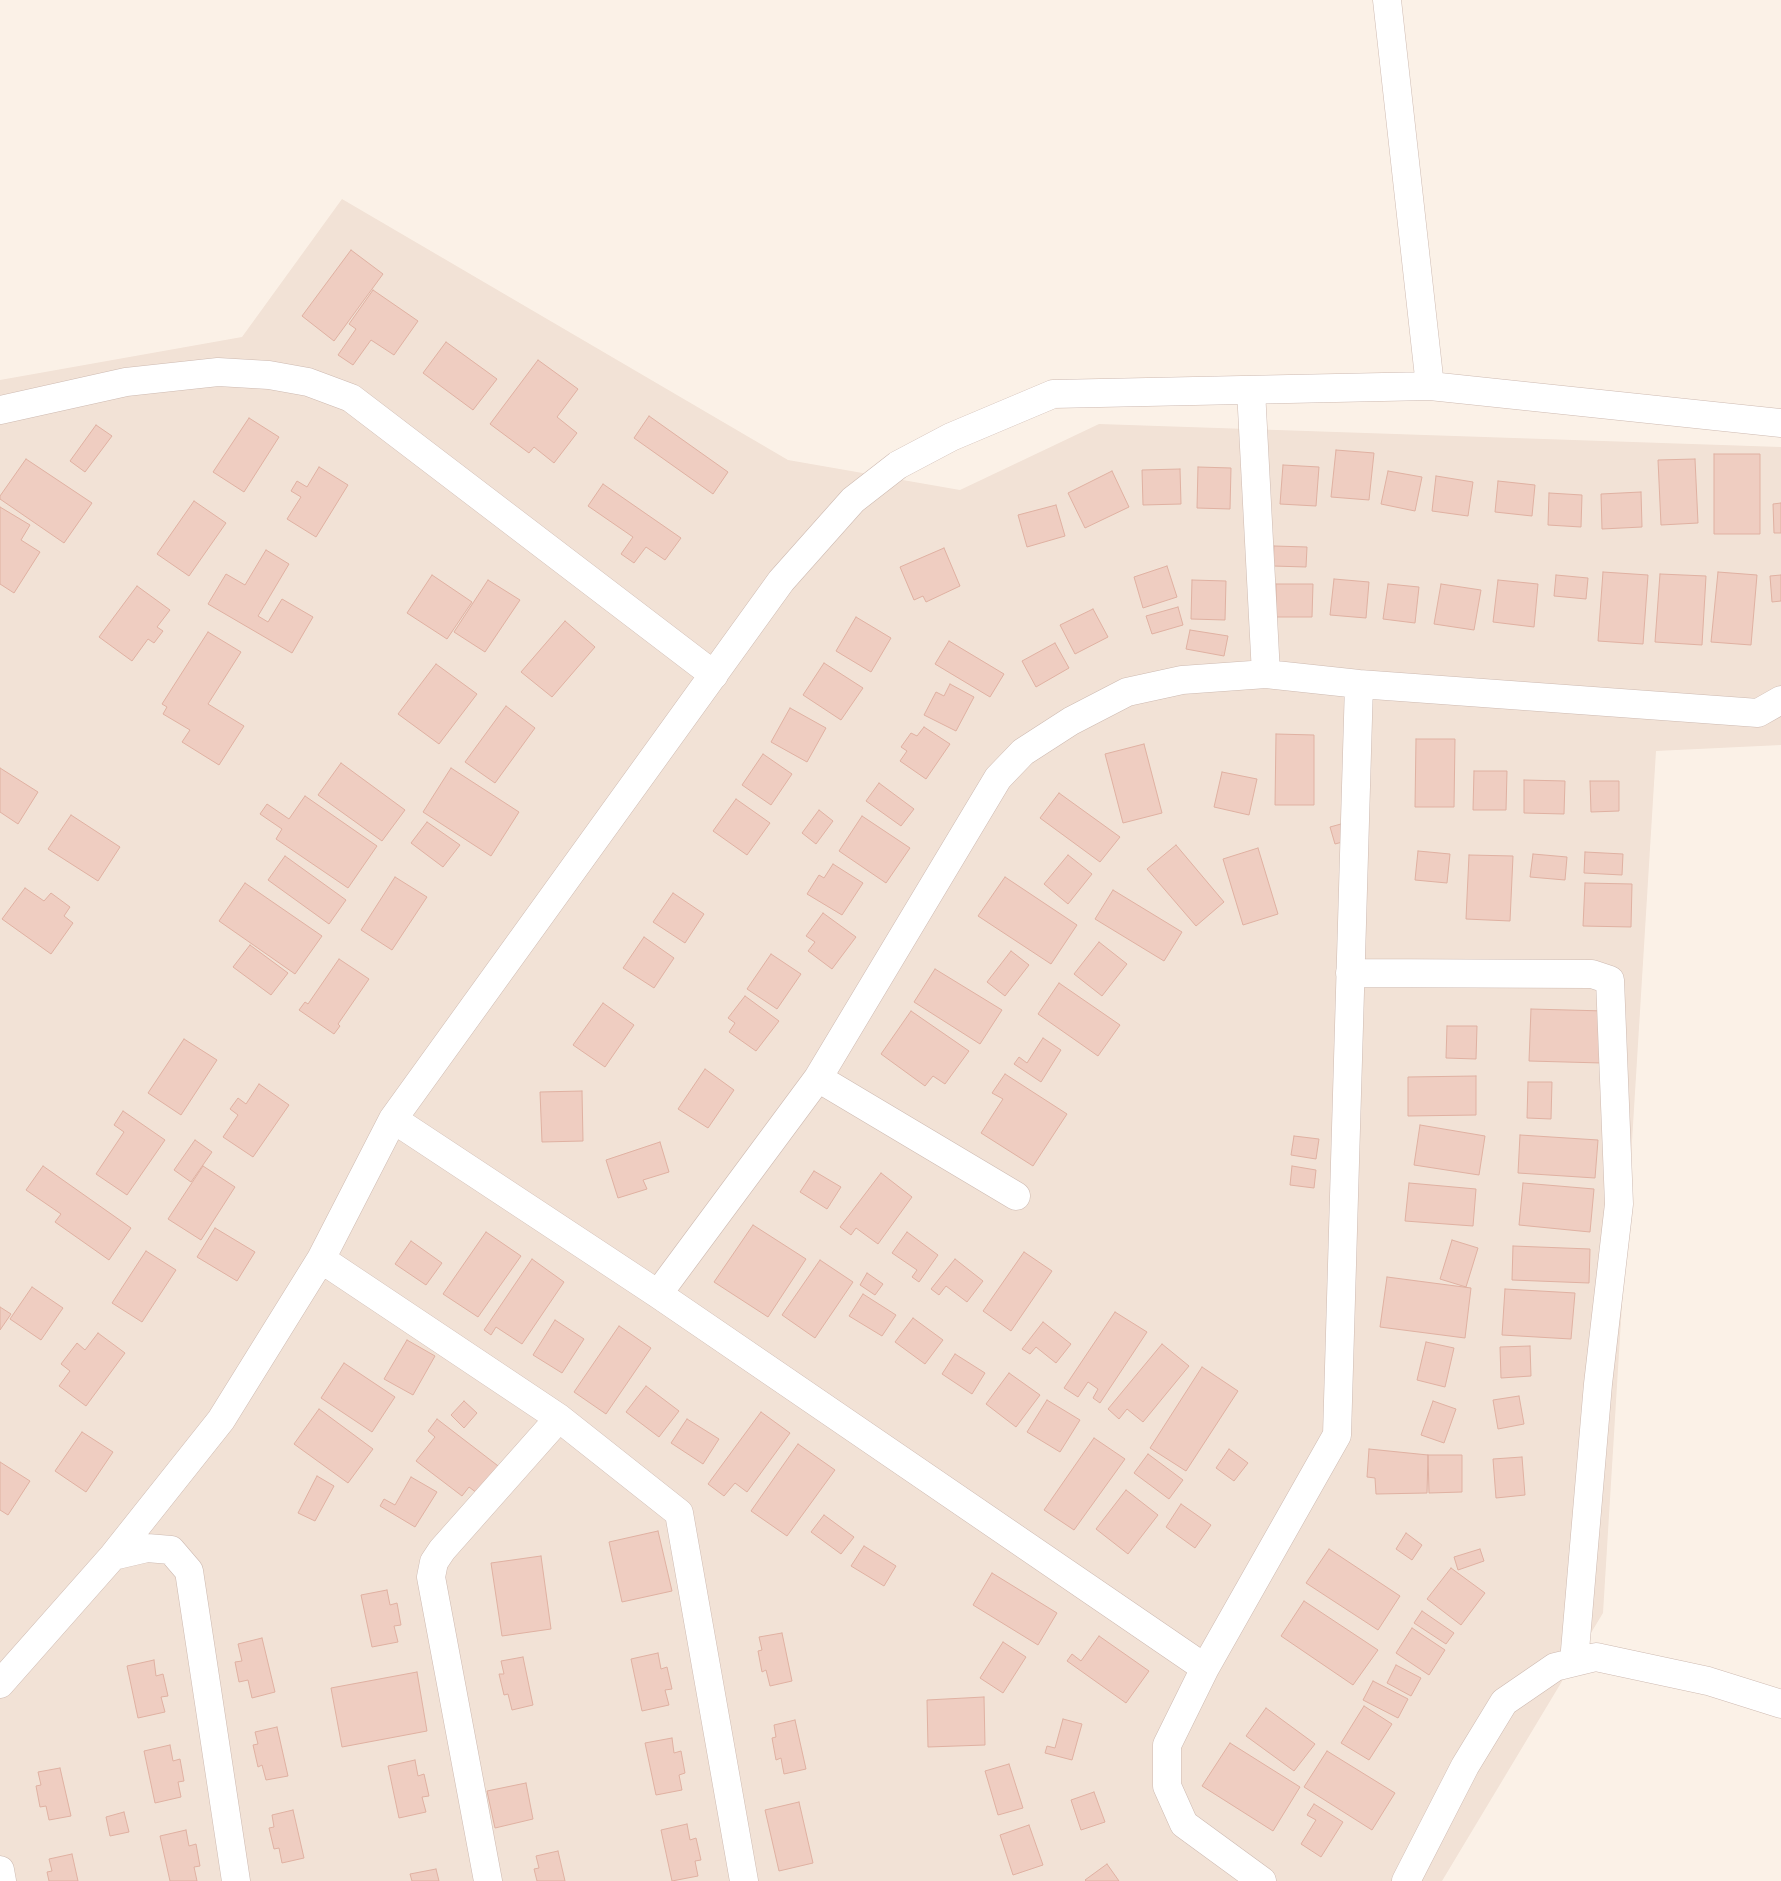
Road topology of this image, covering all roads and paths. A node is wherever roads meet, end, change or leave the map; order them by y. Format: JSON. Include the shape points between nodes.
{"nodes":[{"id":1,"x":1387,"y":0,"type":"edge"},
{"id":2,"x":1430,"y":386,"type":"junction"},
{"id":3,"x":1252,"y":390,"type":"junction"},
{"id":4,"x":0,"y":410,"type":"edge"},
{"id":5,"x":1781,"y":423,"type":"edge"},
{"id":6,"x":1266,"y":674,"type":"junction"},
{"id":7,"x":714,"y":675,"type":"junction"},
{"id":8,"x":1359,"y":684,"type":"junction"},
{"id":9,"x":1781,"y":700,"type":"edge"},
{"id":10,"x":1350,"y":973,"type":"junction"},
{"id":11,"x":818,"y":1078,"type":"junction"},
{"id":12,"x":393,"y":1119,"type":"junction"},
{"id":13,"x":1016,"y":1196,"type":"dead end"},
{"id":14,"x":321,"y":1259,"type":"junction"},
{"id":15,"x":658,"y":1294,"type":"junction"},
{"id":16,"x":560,"y":1418,"type":"junction"},
{"id":17,"x":113,"y":1556,"type":"junction"},
{"id":18,"x":1574,"y":1662,"type":"junction"},
{"id":19,"x":1204,"y":1668,"type":"junction"},
{"id":20,"x":0,"y":1684,"type":"edge"},
{"id":21,"x":1781,"y":1704,"type":"edge"},
{"id":22,"x":0,"y":1870,"type":"edge"},
{"id":23,"x":2,"y":1881,"type":"edge"},
{"id":24,"x":236,"y":1881,"type":"edge"},
{"id":25,"x":488,"y":1881,"type":"edge"},
{"id":26,"x":744,"y":1881,"type":"edge"},
{"id":27,"x":1262,"y":1881,"type":"edge"},
{"id":28,"x":1406,"y":1881,"type":"edge"}],
"edges":[{"from":1,"to":2,"type":"street"},
{"from":2,"to":3,"type":"street"},
{"from":2,"to":5,"type":"street"},
{"from":3,"to":6,"type":"street"},
{"from":3,"to":7,"type":"street","via":[[1053,394],[942,442],[898,465],[853,500],[781,582]]},
{"from":4,"to":7,"type":"street","via":[[126,382],[218,372],[269,375],[308,382],[351,398]]},
{"from":6,"to":8,"type":"street"},
{"from":6,"to":11,"type":"street","via":[[1182,680],[1127,692],[1023,752],[998,778]]},
{"from":7,"to":12,"type":"street"},
{"from":8,"to":9,"type":"street","via":[[1758,713]]},
{"from":8,"to":10,"type":"street"},
{"from":10,"to":18,"type":"street","via":[[1592,974],[1610,980],[1620,1204],[1598,1384]]},
{"from":10,"to":19,"type":"street","via":[[1337,1436]]},
{"from":11,"to":13,"type":"street"},
{"from":11,"to":15,"type":"street"},
{"from":12,"to":14,"type":"street"},
{"from":12,"to":15,"type":"street"},
{"from":14,"to":16,"type":"street"},
{"from":14,"to":17,"type":"street","via":[[221,1420]]},
{"from":15,"to":19,"type":"street"},
{"from":16,"to":25,"type":"street","via":[[442,1550],[434,1562],[431,1577]]},
{"from":16,"to":26,"type":"street","via":[[679,1513]]},
{"from":17,"to":20,"type":"street"},
{"from":17,"to":24,"type":"street","via":[[147,1548],[171,1550],[189,1571]]},
{"from":18,"to":21,"type":"street","via":[[1596,1657],[1708,1681]]},
{"from":18,"to":28,"type":"street","via":[[1554,1667],[1504,1702],[1465,1766]]},
{"from":19,"to":27,"type":"street","via":[[1167,1745],[1167,1786],[1184,1824]]},
{"from":22,"to":23,"type":"street"}]}
